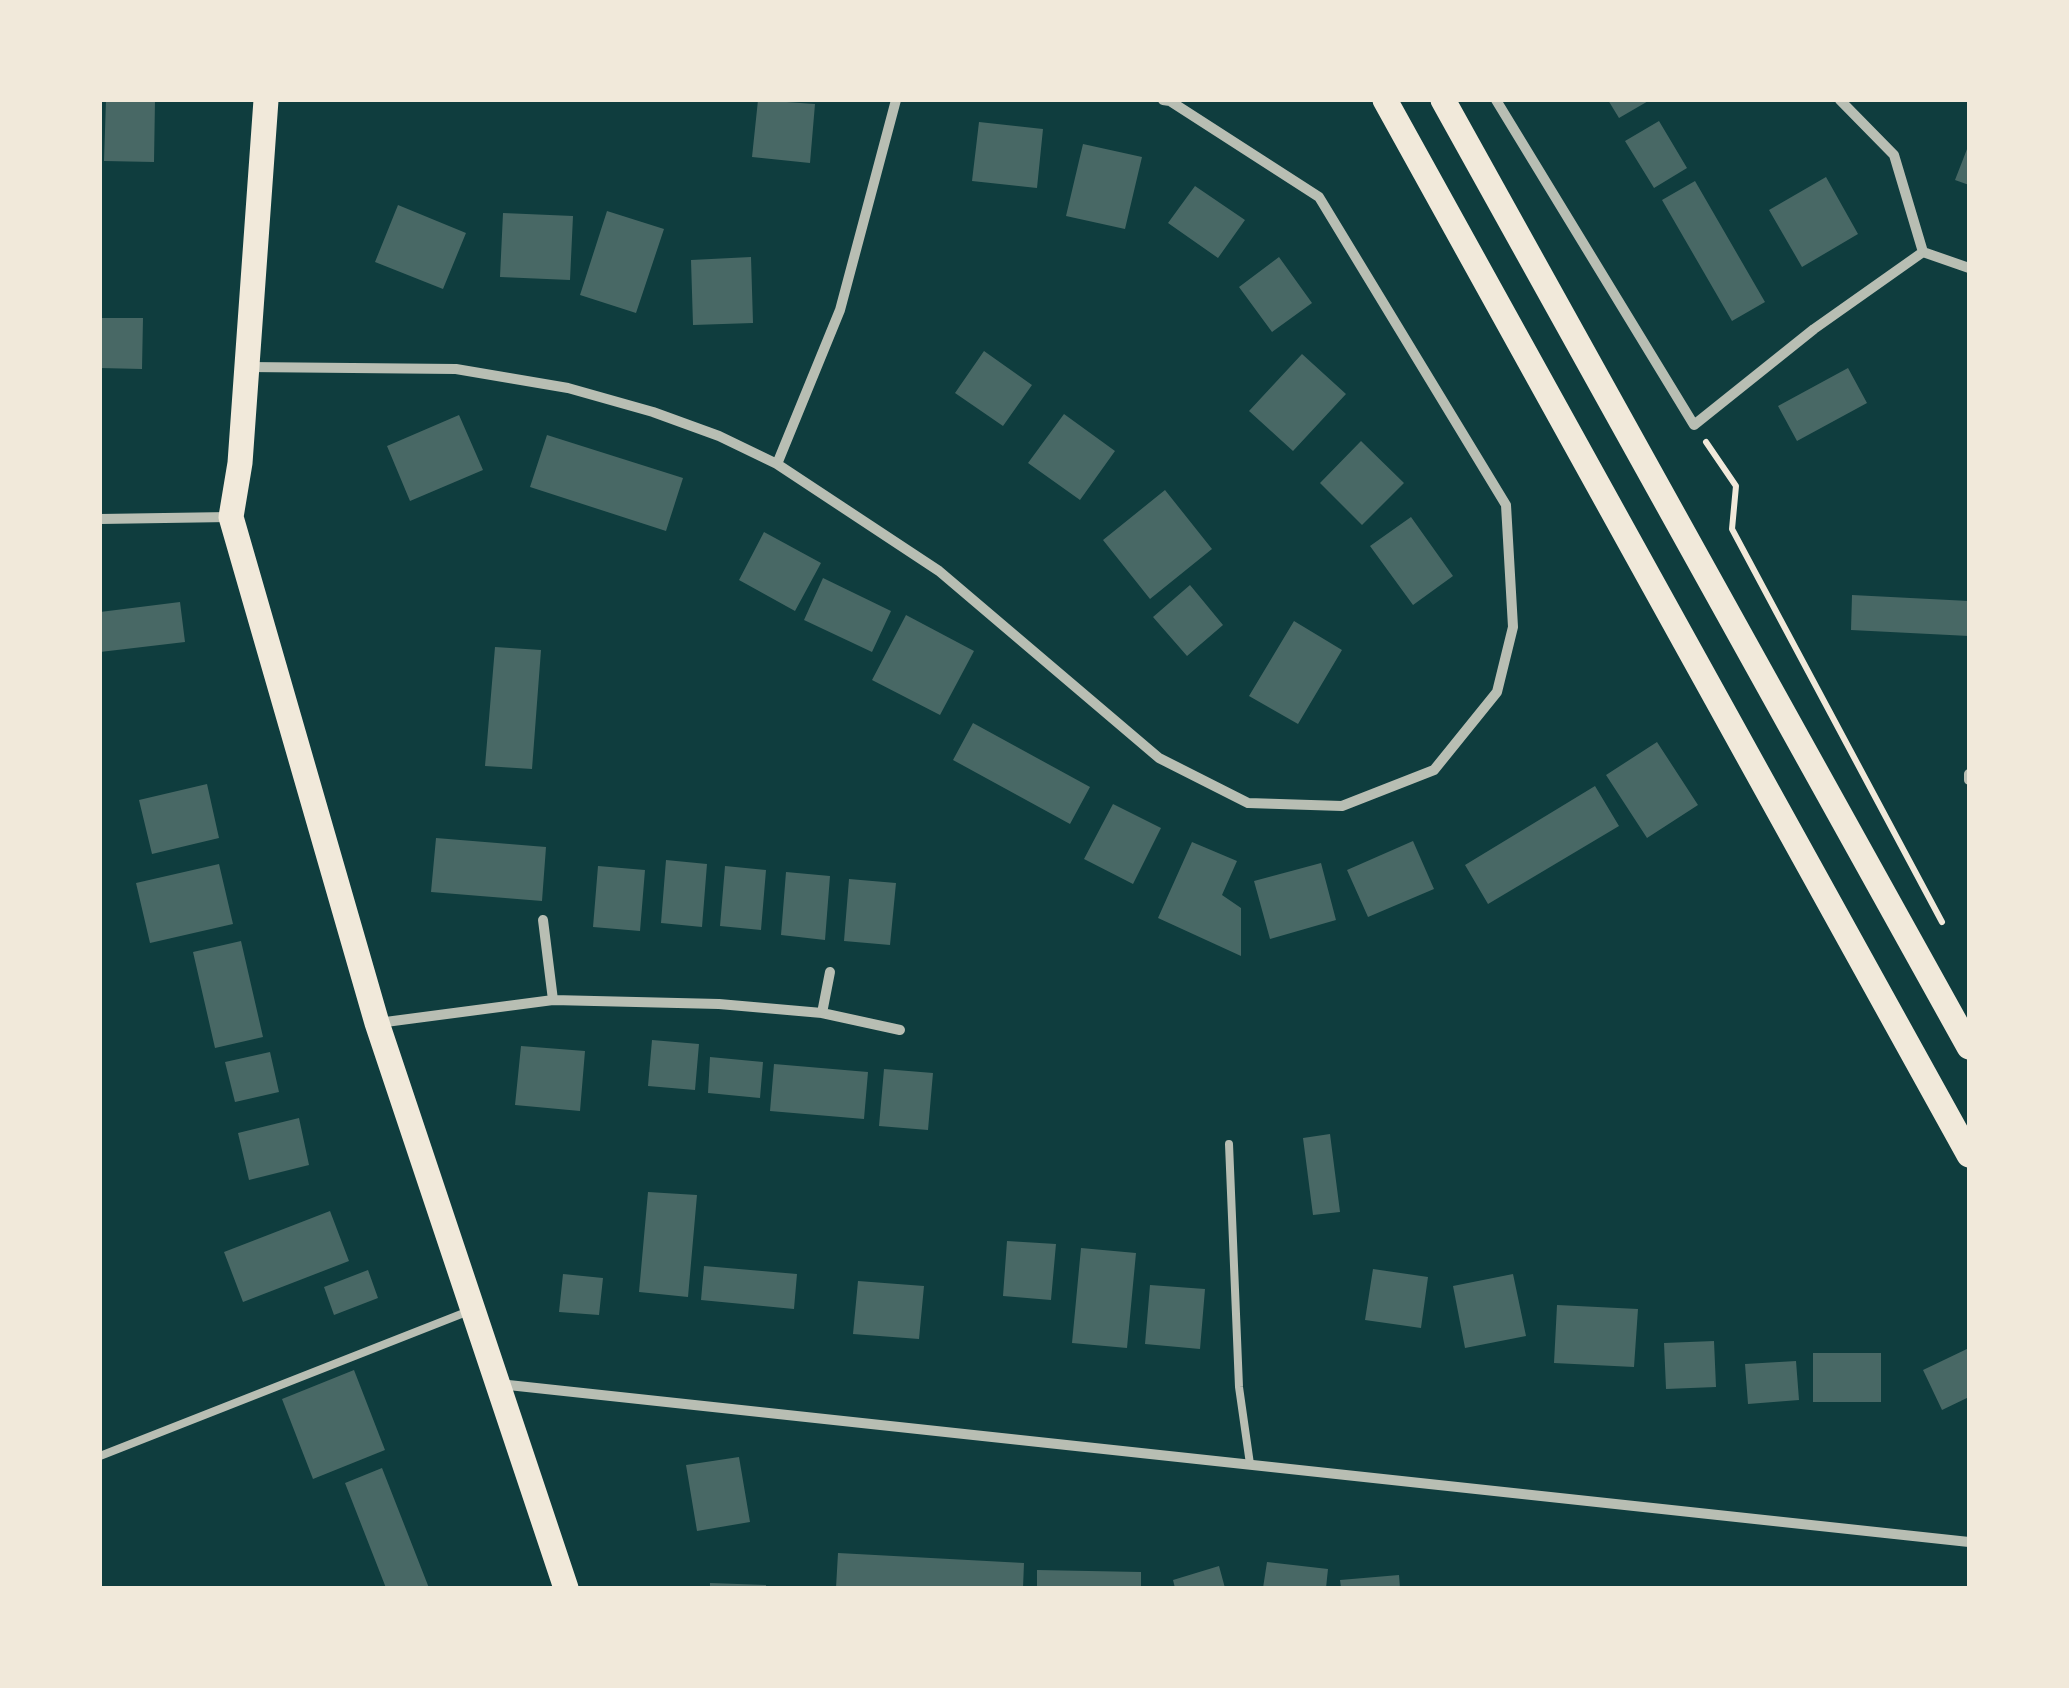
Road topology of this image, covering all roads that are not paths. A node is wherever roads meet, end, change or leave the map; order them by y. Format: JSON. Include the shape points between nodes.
{"nodes":[{"id":1,"x":266,"y":100,"type":"edge"},
{"id":2,"x":896,"y":100,"type":"edge"},
{"id":3,"x":1162,"y":100,"type":"edge"},
{"id":4,"x":1386,"y":100,"type":"edge"},
{"id":5,"x":1443,"y":100,"type":"edge"},
{"id":6,"x":1496,"y":100,"type":"edge"},
{"id":7,"x":1840,"y":100,"type":"edge"},
{"id":8,"x":1923,"y":252,"type":"junction"},
{"id":9,"x":1969,"y":268,"type":"edge"},
{"id":10,"x":247,"y":366,"type":"junction"},
{"id":11,"x":777,"y":464,"type":"junction"},
{"id":12,"x":231,"y":517,"type":"junction"},
{"id":13,"x":100,"y":519,"type":"edge"},
{"id":14,"x":543,"y":920,"type":"dead end"},
{"id":15,"x":830,"y":972,"type":"dead end"},
{"id":16,"x":553,"y":1000,"type":"junction"},
{"id":17,"x":822,"y":1014,"type":"junction"},
{"id":18,"x":377,"y":1024,"type":"junction"},
{"id":19,"x":900,"y":1030,"type":"dead end"},
{"id":20,"x":1969,"y":1046,"type":"edge"},
{"id":21,"x":1229,"y":1144,"type":"dead end"},
{"id":22,"x":1969,"y":1155,"type":"edge"},
{"id":23,"x":473,"y":1310,"type":"junction"},
{"id":24,"x":498,"y":1384,"type":"junction"},
{"id":25,"x":100,"y":1456,"type":"edge"},
{"id":26,"x":1250,"y":1464,"type":"junction"},
{"id":27,"x":1969,"y":1542,"type":"edge"},
{"id":28,"x":566,"y":1588,"type":"edge"}],
"edges":[{"from":1,"to":10,"type":"main road"},
{"from":2,"to":11,"type":"street","via":[[840,310]]},
{"from":3,"to":11,"type":"street","via":[[1319,197],[1506,505],[1513,627],[1497,692],[1434,770],[1342,806],[1248,803],[1158,758],[939,572]]},
{"from":4,"to":22,"type":"main road"},
{"from":5,"to":20,"type":"main road"},
{"from":6,"to":8,"type":"street","via":[[1694,425]]},
{"from":7,"to":8,"type":"street","via":[[1894,155]]},
{"from":8,"to":9,"type":"street"},
{"from":10,"to":11,"type":"street","via":[[456,370],[568,388],[653,412]]},
{"from":10,"to":12,"type":"main road"},
{"from":12,"to":13,"type":"street"},
{"from":12,"to":18,"type":"main road"},
{"from":14,"to":16,"type":"street"},
{"from":15,"to":17,"type":"street"},
{"from":16,"to":17,"type":"street"},
{"from":16,"to":18,"type":"street"},
{"from":17,"to":19,"type":"street"},
{"from":18,"to":23,"type":"main road"},
{"from":21,"to":26,"type":"lane","via":[[1239,1386]]},
{"from":23,"to":24,"type":"main road"},
{"from":23,"to":25,"type":"lane"},
{"from":24,"to":26,"type":"street"},
{"from":24,"to":28,"type":"main road"},
{"from":26,"to":27,"type":"street"}]}
